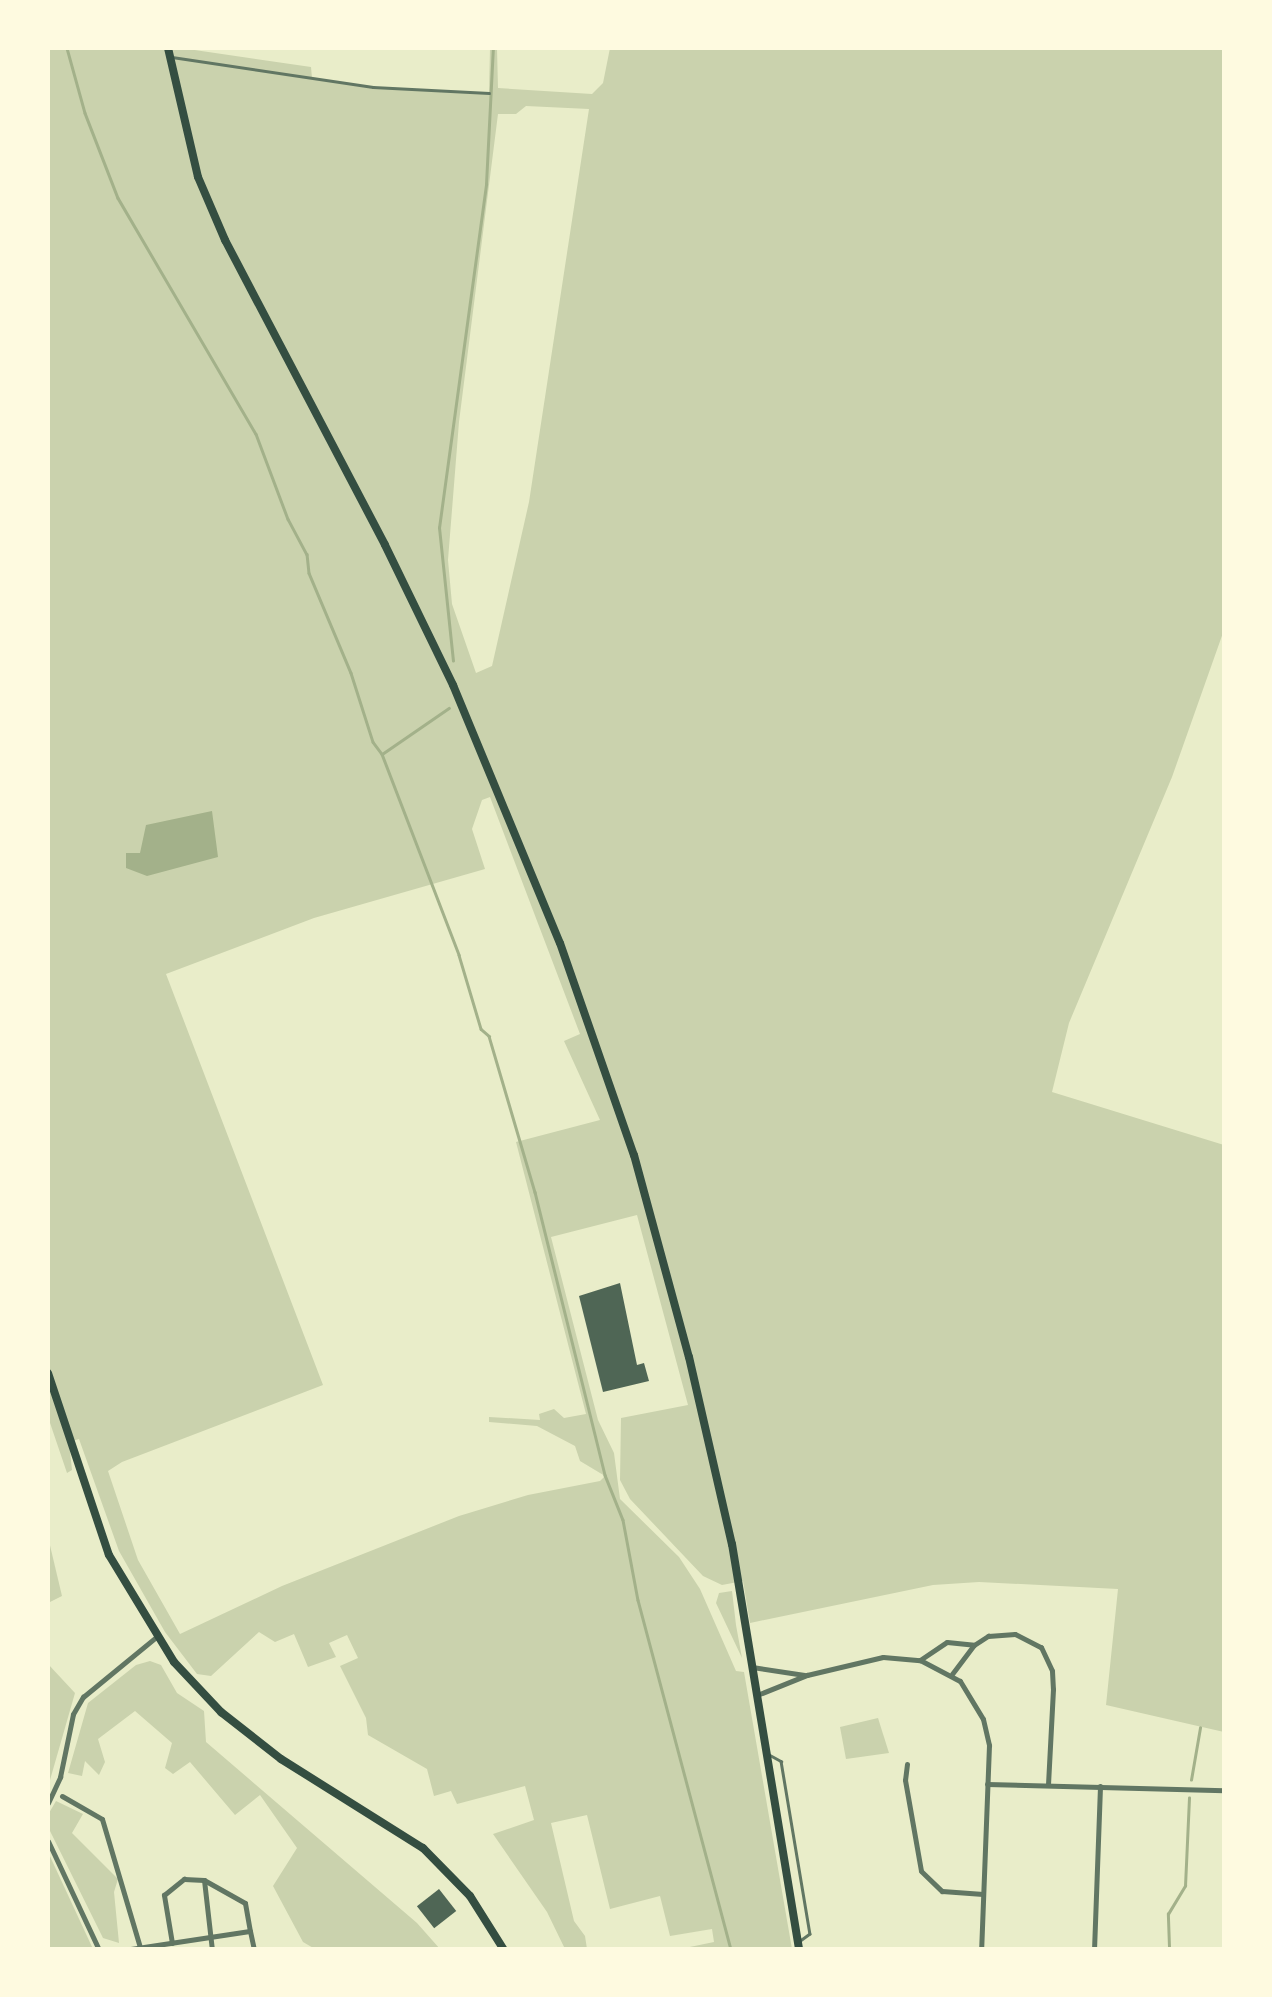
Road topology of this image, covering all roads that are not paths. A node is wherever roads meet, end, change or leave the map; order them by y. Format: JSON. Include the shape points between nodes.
{"nodes":[{"id":1,"x":169,"y":52,"type":"edge"},
{"id":2,"x":488,"y":93,"type":"dead end"},
{"id":3,"x":48,"y":1373,"type":"edge"},
{"id":4,"x":156,"y":1638,"type":"junction"},
{"id":5,"x":974,"y":1645,"type":"junction"},
{"id":6,"x":920,"y":1660,"type":"junction"},
{"id":7,"x":752,"y":1667,"type":"junction"},
{"id":8,"x":952,"y":1674,"type":"junction"},
{"id":9,"x":806,"y":1675,"type":"junction"},
{"id":10,"x":757,"y":1695,"type":"junction"},
{"id":11,"x":907,"y":1764,"type":"dead end"},
{"id":12,"x":988,"y":1784,"type":"junction"},
{"id":13,"x":1048,"y":1784,"type":"junction"},
{"id":14,"x":1100,"y":1786,"type":"junction"},
{"id":15,"x":1224,"y":1790,"type":"edge"},
{"id":16,"x":62,"y":1796,"type":"dead end"},
{"id":17,"x":48,"y":1803,"type":"edge"},
{"id":18,"x":48,"y":1841,"type":"edge"},
{"id":19,"x":204,"y":1880,"type":"junction"},
{"id":20,"x":983,"y":1894,"type":"junction"},
{"id":21,"x":250,"y":1932,"type":"junction"},
{"id":22,"x":211,"y":1937,"type":"junction"},
{"id":23,"x":172,"y":1942,"type":"junction"},
{"id":24,"x":798,"y":1946,"type":"edge"},
{"id":25,"x":140,"y":1947,"type":"edge"},
{"id":26,"x":99,"y":1950,"type":"edge"},
{"id":27,"x":124,"y":1950,"type":"edge"},
{"id":28,"x":212,"y":1950,"type":"edge"},
{"id":29,"x":254,"y":1950,"type":"edge"},
{"id":30,"x":504,"y":1950,"type":"edge"},
{"id":31,"x":981,"y":1950,"type":"edge"},
{"id":32,"x":1094,"y":1950,"type":"edge"}],
"edges":[{"from":1,"to":2,"type":"lane","via":[[374,86]]},
{"from":1,"to":7,"type":"main road","via":[[198,177],[225,240],[444,668],[560,942],[634,1156],[689,1356]]},
{"from":3,"to":4,"type":"main road","via":[[109,1555]]},
{"from":4,"to":17,"type":"street","via":[[83,1697]]},
{"from":4,"to":30,"type":"main road","via":[[248,1735],[423,1848],[470,1896]]},
{"from":5,"to":6,"type":"street","via":[[947,1642]]},
{"from":5,"to":8,"type":"street"},
{"from":5,"to":13,"type":"street","via":[[1004,1633],[1042,1647],[1053,1689]]},
{"from":6,"to":8,"type":"street"},
{"from":6,"to":9,"type":"street","via":[[883,1658]]},
{"from":7,"to":9,"type":"street"},
{"from":7,"to":10,"type":"main road"},
{"from":8,"to":12,"type":"street","via":[[983,1719]]},
{"from":9,"to":10,"type":"street"},
{"from":10,"to":24,"type":"main road"},
{"from":11,"to":20,"type":"street","via":[[921,1872],[942,1891]]},
{"from":12,"to":13,"type":"street"},
{"from":12,"to":20,"type":"street"},
{"from":13,"to":14,"type":"street"},
{"from":14,"to":15,"type":"street"},
{"from":14,"to":32,"type":"street"},
{"from":16,"to":25,"type":"street","via":[[102,1819]]},
{"from":18,"to":26,"type":"street"},
{"from":19,"to":21,"type":"street","via":[[245,1903]]},
{"from":19,"to":22,"type":"street"},
{"from":19,"to":23,"type":"street","via":[[184,1879],[166,1889]]},
{"from":20,"to":31,"type":"street"},
{"from":21,"to":22,"type":"street"},
{"from":21,"to":29,"type":"street"},
{"from":22,"to":23,"type":"street"},
{"from":22,"to":28,"type":"street"},
{"from":23,"to":25,"type":"street"},
{"from":25,"to":27,"type":"street"}]}
